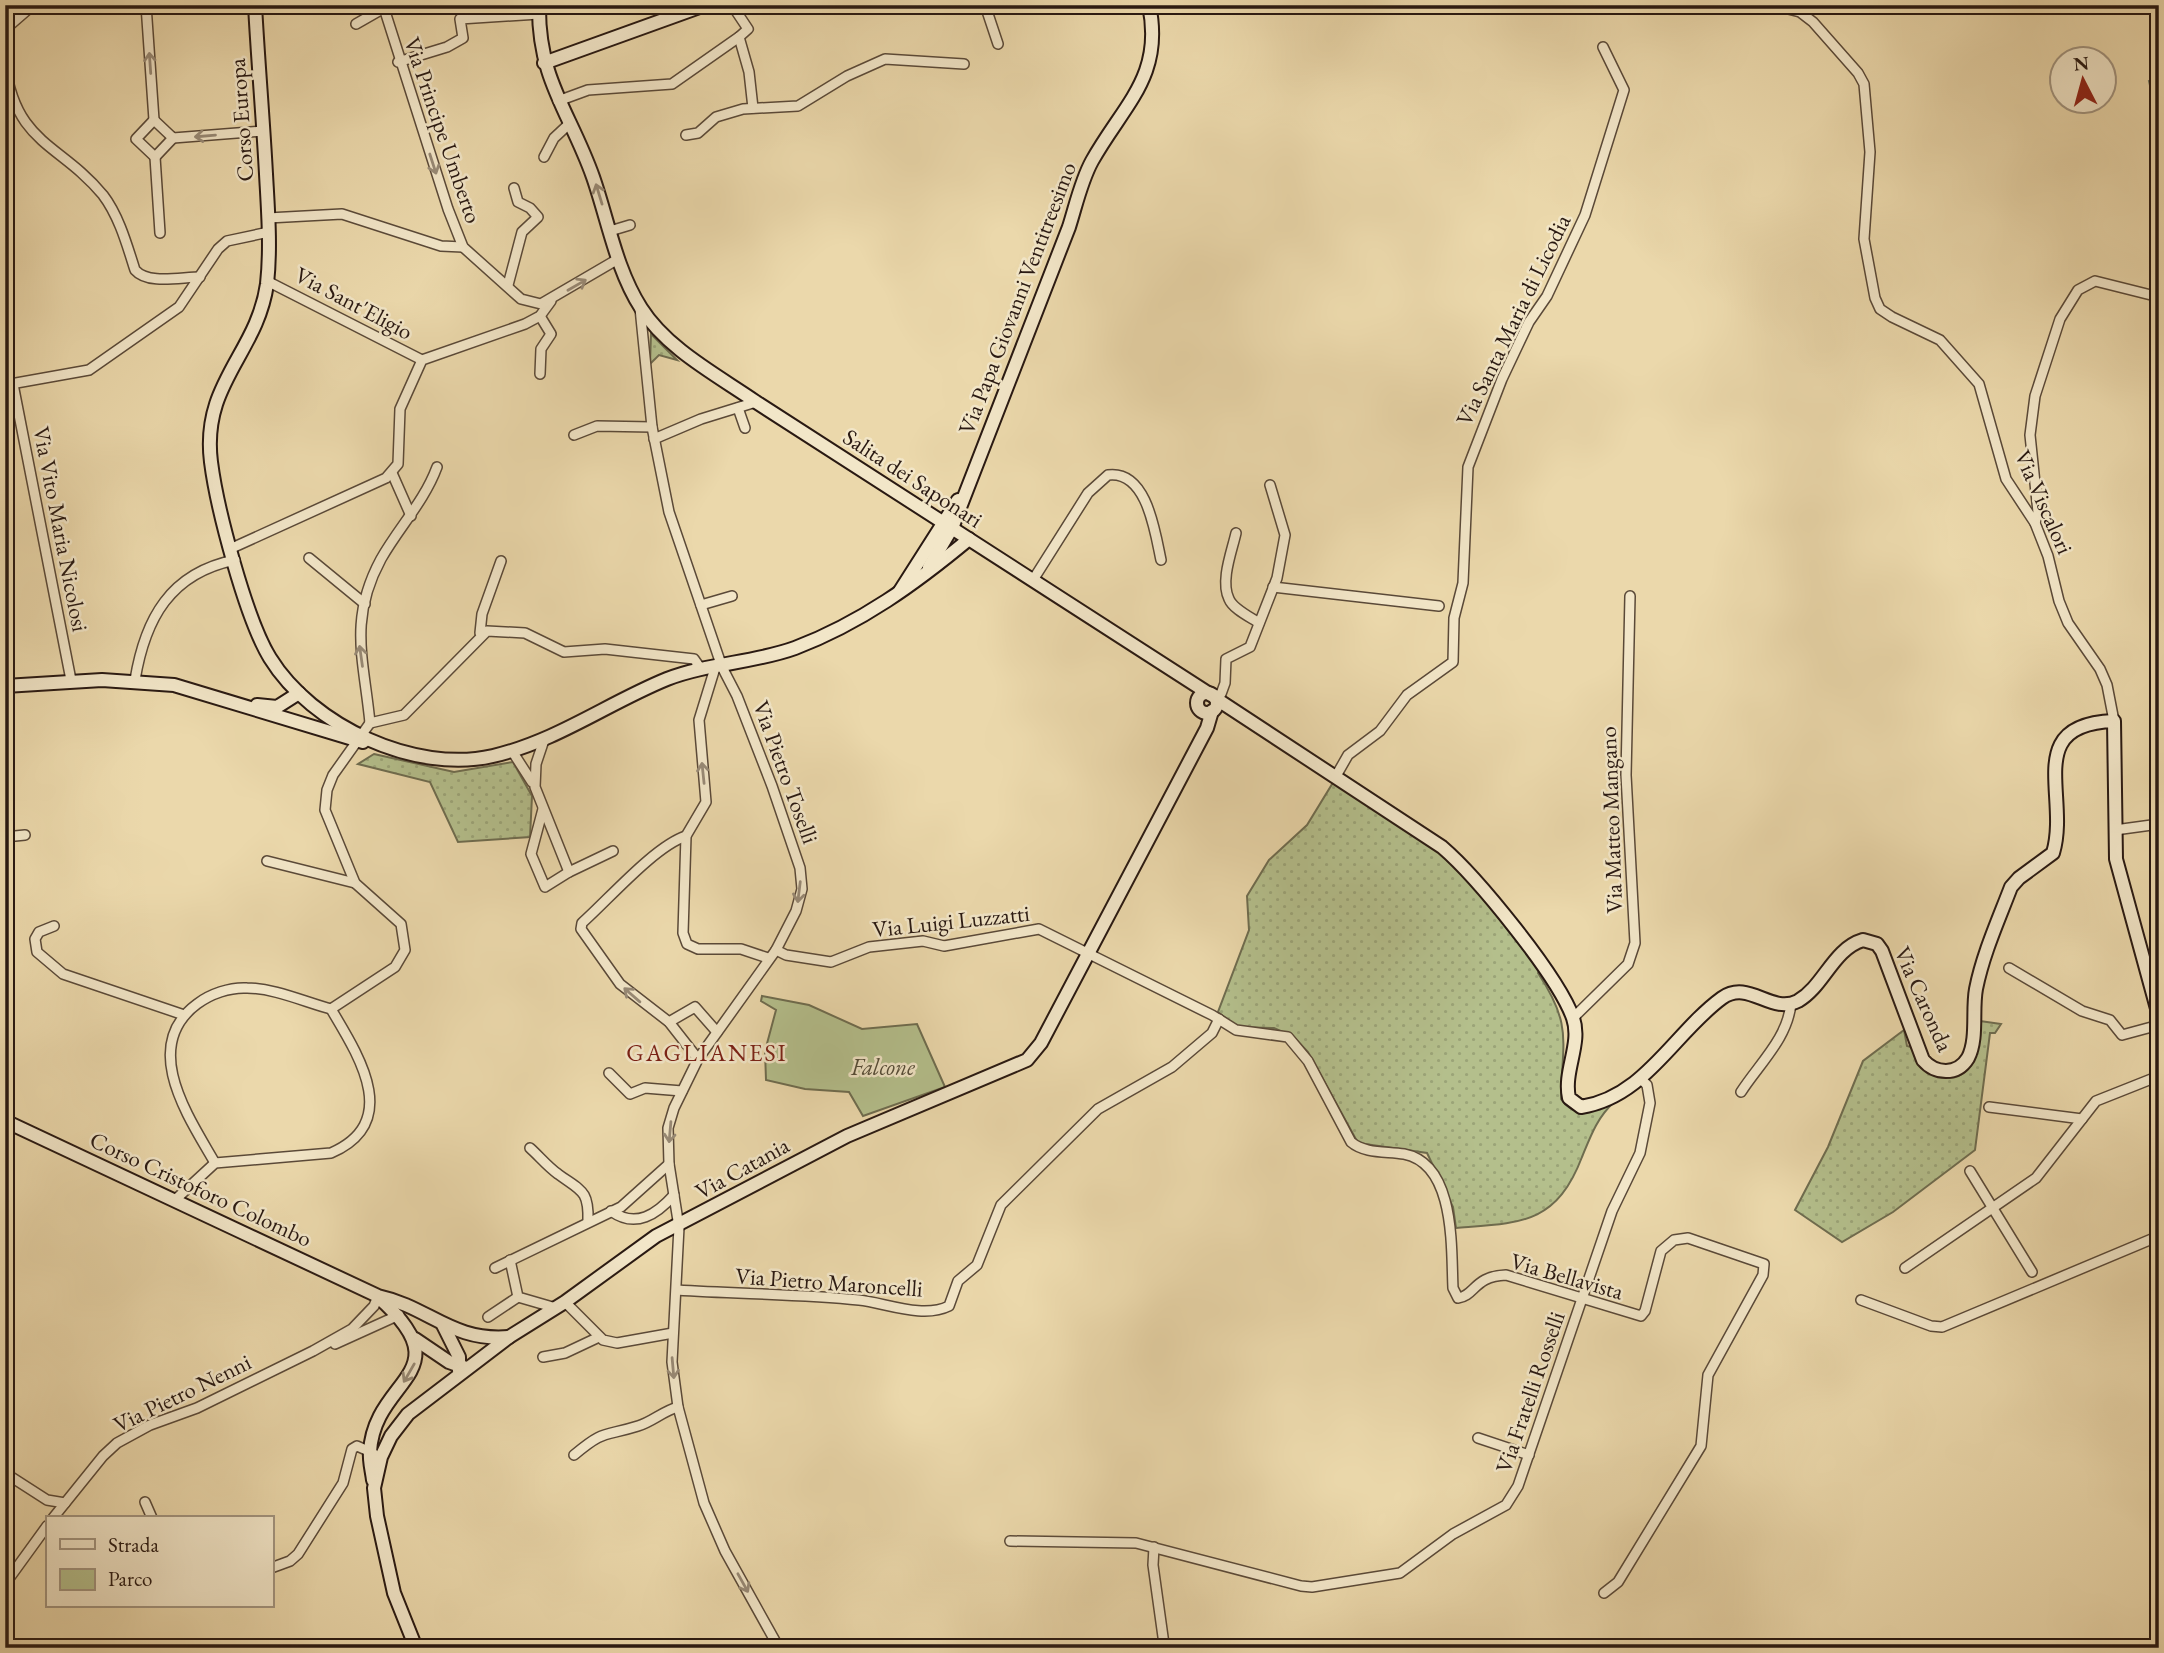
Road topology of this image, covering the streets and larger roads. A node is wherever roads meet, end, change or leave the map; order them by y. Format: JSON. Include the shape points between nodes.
{"nodes":[{"id":1,"x":33,"y":5,"type":"edge"},
{"id":2,"x":146,"y":5,"type":"edge"},
{"id":3,"x":254,"y":5,"type":"edge"},
{"id":4,"x":705,"y":5,"type":"edge"},
{"id":5,"x":732,"y":5,"type":"edge"},
{"id":6,"x":985,"y":5,"type":"edge"},
{"id":7,"x":1149,"y":5,"type":"edge"},
{"id":8,"x":1773,"y":5,"type":"edge"},
{"id":9,"x":383,"y":7,"type":"edge"},
{"id":10,"x":539,"y":10,"type":"edge"},
{"id":11,"x":356,"y":24,"type":"dead end"},
{"id":12,"x":5,"y":36,"type":"edge"},
{"id":13,"x":739,"y":37,"type":"junction"},
{"id":14,"x":998,"y":44,"type":"dead end"},
{"id":15,"x":1603,"y":47,"type":"dead end"},
{"id":16,"x":398,"y":62,"type":"junction"},
{"id":17,"x":544,"y":63,"type":"junction"},
{"id":18,"x":5,"y":64,"type":"edge"},
{"id":19,"x":964,"y":64,"type":"dead end"},
{"id":20,"x":558,"y":101,"type":"junction"},
{"id":21,"x":753,"y":108,"type":"junction"},
{"id":22,"x":154,"y":120,"type":"junction"},
{"id":23,"x":569,"y":124,"type":"junction"},
{"id":24,"x":263,"y":131,"type":"junction"},
{"id":25,"x":686,"y":135,"type":"dead end"},
{"id":26,"x":173,"y":138,"type":"junction"},
{"id":27,"x":155,"y":157,"type":"junction"},
{"id":28,"x":544,"y":158,"type":"dead end"},
{"id":29,"x":514,"y":188,"type":"dead end"},
{"id":30,"x":268,"y":218,"type":"junction"},
{"id":31,"x":630,"y":225,"type":"dead end"},
{"id":32,"x":610,"y":231,"type":"junction"},
{"id":33,"x":269,"y":232,"type":"junction"},
{"id":34,"x":160,"y":233,"type":"dead end"},
{"id":35,"x":463,"y":247,"type":"junction"},
{"id":36,"x":618,"y":259,"type":"junction"},
{"id":37,"x":200,"y":277,"type":"junction"},
{"id":38,"x":267,"y":281,"type":"junction"},
{"id":39,"x":508,"y":285,"type":"junction"},
{"id":40,"x":2159,"y":297,"type":"edge"},
{"id":41,"x":551,"y":301,"type":"junction"},
{"id":42,"x":640,"y":308,"type":"junction"},
{"id":43,"x":540,"y":316,"type":"junction"},
{"id":44,"x":422,"y":360,"type":"junction"},
{"id":45,"x":540,"y":374,"type":"dead end"},
{"id":46,"x":9,"y":385,"type":"edge"},
{"id":47,"x":756,"y":402,"type":"junction"},
{"id":48,"x":738,"y":408,"type":"junction"},
{"id":49,"x":652,"y":427,"type":"junction"},
{"id":50,"x":745,"y":428,"type":"dead end"},
{"id":51,"x":574,"y":435,"type":"dead end"},
{"id":52,"x":654,"y":439,"type":"junction"},
{"id":53,"x":438,"y":467,"type":"dead end"},
{"id":54,"x":392,"y":473,"type":"junction"},
{"id":55,"x":1270,"y":485,"type":"dead end"},
{"id":56,"x":411,"y":516,"type":"junction"},
{"id":57,"x":2035,"y":523,"type":"junction"},
{"id":58,"x":946,"y":525,"type":"junction"},
{"id":59,"x":1236,"y":533,"type":"dead end"},
{"id":60,"x":969,"y":539,"type":"junction"},
{"id":61,"x":233,"y":554,"type":"junction"},
{"id":62,"x":309,"y":558,"type":"dead end"},
{"id":63,"x":1161,"y":560,"type":"dead end"},
{"id":64,"x":501,"y":561,"type":"dead end"},
{"id":65,"x":923,"y":576,"type":"junction"},
{"id":66,"x":1033,"y":580,"type":"junction"},
{"id":67,"x":1273,"y":587,"type":"junction"},
{"id":68,"x":732,"y":596,"type":"dead end"},
{"id":69,"x":1630,"y":596,"type":"dead end"},
{"id":70,"x":895,"y":597,"type":"junction"},
{"id":71,"x":365,"y":604,"type":"junction"},
{"id":72,"x":701,"y":605,"type":"junction"},
{"id":73,"x":1439,"y":606,"type":"dead end"},
{"id":74,"x":1259,"y":623,"type":"junction"},
{"id":75,"x":481,"y":633,"type":"junction"},
{"id":76,"x":718,"y":668,"type":"junction"},
{"id":77,"x":701,"y":669,"type":"junction"},
{"id":78,"x":1174,"y":671,"type":"junction"},
{"id":79,"x":71,"y":680,"type":"junction"},
{"id":80,"x":135,"y":680,"type":"junction"},
{"id":81,"x":5,"y":686,"type":"edge"},
{"id":82,"x":299,"y":693,"type":"junction"},
{"id":83,"x":229,"y":700,"type":"junction"},
{"id":84,"x":1213,"y":702,"type":"junction"},
{"id":85,"x":1198,"y":706,"type":"junction"},
{"id":86,"x":318,"y":708,"type":"junction"},
{"id":87,"x":272,"y":716,"type":"junction"},
{"id":88,"x":2115,"y":721,"type":"junction"},
{"id":89,"x":370,"y":723,"type":"junction"},
{"id":90,"x":361,"y":740,"type":"junction"},
{"id":91,"x":544,"y":740,"type":"junction"},
{"id":92,"x":1197,"y":744,"type":"junction"},
{"id":93,"x":512,"y":751,"type":"junction"},
{"id":94,"x":1336,"y":776,"type":"junction"},
{"id":95,"x":535,"y":787,"type":"junction"},
{"id":96,"x":544,"y":809,"type":"junction"},
{"id":97,"x":2159,"y":824,"type":"edge"},
{"id":98,"x":2115,"y":830,"type":"junction"},
{"id":99,"x":25,"y":835,"type":"dead end"},
{"id":100,"x":686,"y":836,"type":"junction"},
{"id":101,"x":5,"y":837,"type":"edge"},
{"id":102,"x":613,"y":851,"type":"dead end"},
{"id":103,"x":267,"y":861,"type":"dead end"},
{"id":104,"x":569,"y":872,"type":"junction"},
{"id":105,"x":355,"y":883,"type":"junction"},
{"id":106,"x":54,"y":926,"type":"dead end"},
{"id":107,"x":776,"y":950,"type":"junction"},
{"id":108,"x":1086,"y":955,"type":"junction"},
{"id":109,"x":768,"y":958,"type":"junction"},
{"id":110,"x":2009,"y":968,"type":"dead end"},
{"id":111,"x":1791,"y":1003,"type":"junction"},
{"id":112,"x":331,"y":1009,"type":"junction"},
{"id":113,"x":184,"y":1015,"type":"junction"},
{"id":114,"x":2159,"y":1016,"type":"edge"},
{"id":115,"x":1573,"y":1018,"type":"junction"},
{"id":116,"x":1219,"y":1019,"type":"junction"},
{"id":117,"x":669,"y":1022,"type":"junction"},
{"id":118,"x":2159,"y":1025,"type":"edge"},
{"id":119,"x":717,"y":1032,"type":"junction"},
{"id":120,"x":698,"y":1059,"type":"junction"},
{"id":121,"x":609,"y":1073,"type":"dead end"},
{"id":122,"x":2159,"y":1076,"type":"edge"},
{"id":123,"x":1640,"y":1078,"type":"junction"},
{"id":124,"x":682,"y":1091,"type":"junction"},
{"id":125,"x":1741,"y":1092,"type":"dead end"},
{"id":126,"x":1989,"y":1107,"type":"dead end"},
{"id":127,"x":2082,"y":1118,"type":"junction"},
{"id":128,"x":5,"y":1121,"type":"edge"},
{"id":129,"x":530,"y":1148,"type":"dead end"},
{"id":130,"x":215,"y":1163,"type":"junction"},
{"id":131,"x":669,"y":1164,"type":"junction"},
{"id":132,"x":1970,"y":1171,"type":"dead end"},
{"id":133,"x":674,"y":1195,"type":"junction"},
{"id":134,"x":176,"y":1199,"type":"junction"},
{"id":135,"x":1992,"y":1208,"type":"junction"},
{"id":136,"x":611,"y":1212,"type":"junction"},
{"id":137,"x":588,"y":1222,"type":"junction"},
{"id":138,"x":679,"y":1227,"type":"junction"},
{"id":139,"x":2159,"y":1236,"type":"edge"},
{"id":140,"x":510,"y":1260,"type":"junction"},
{"id":141,"x":495,"y":1268,"type":"dead end"},
{"id":142,"x":1905,"y":1268,"type":"dead end"},
{"id":143,"x":2032,"y":1272,"type":"dead end"},
{"id":144,"x":677,"y":1290,"type":"junction"},
{"id":145,"x":378,"y":1296,"type":"junction"},
{"id":146,"x":518,"y":1297,"type":"junction"},
{"id":147,"x":1581,"y":1299,"type":"junction"},
{"id":148,"x":1861,"y":1300,"type":"dead end"},
{"id":149,"x":560,"y":1305,"type":"junction"},
{"id":150,"x":399,"y":1315,"type":"junction"},
{"id":151,"x":488,"y":1317,"type":"dead end"},
{"id":152,"x":443,"y":1325,"type":"junction"},
{"id":153,"x":673,"y":1333,"type":"junction"},
{"id":154,"x":509,"y":1337,"type":"junction"},
{"id":155,"x":599,"y":1337,"type":"junction"},
{"id":156,"x":415,"y":1339,"type":"junction"},
{"id":157,"x":313,"y":1351,"type":"junction"},
{"id":158,"x":543,"y":1357,"type":"dead end"},
{"id":159,"x":461,"y":1370,"type":"junction"},
{"id":160,"x":678,"y":1407,"type":"junction"},
{"id":161,"x":1478,"y":1438,"type":"dead end"},
{"id":162,"x":375,"y":1454,"type":"junction"},
{"id":163,"x":574,"y":1455,"type":"dead end"},
{"id":164,"x":1529,"y":1455,"type":"junction"},
{"id":165,"x":5,"y":1473,"type":"edge"},
{"id":166,"x":145,"y":1502,"type":"dead end"},
{"id":167,"x":65,"y":1503,"type":"junction"},
{"id":168,"x":55,"y":1516,"type":"edge"},
{"id":169,"x":151,"y":1516,"type":"edge"},
{"id":170,"x":46,"y":1528,"type":"edge"},
{"id":171,"x":1010,"y":1541,"type":"dead end"},
{"id":172,"x":1154,"y":1547,"type":"junction"},
{"id":173,"x":273,"y":1567,"type":"edge"},
{"id":174,"x":5,"y":1584,"type":"edge"},
{"id":175,"x":1604,"y":1593,"type":"dead end"},
{"id":176,"x":416,"y":1648,"type":"edge"},
{"id":177,"x":779,"y":1648,"type":"edge"},
{"id":178,"x":1168,"y":1648,"type":"edge"}],
"edges":[{"from":1,"to":12,"type":"street","via":[[10,25]]},
{"from":22,"to":2,"type":"street","one_way":true},
{"from":3,"to":24,"type":"street","name":"Corso Europa"},
{"from":4,"to":17,"type":"street"},
{"from":5,"to":13,"type":"street","via":[[748,29]]},
{"from":6,"to":14,"type":"street"},
{"from":7,"to":58,"type":"street","name":"Via Papa Giovanni Ventitreesimo","via":[[1154,37],[1149,67],[1084,177],[1069,227],[964,492]]},
{"from":8,"to":57,"type":"street","name":"Via Viscalori","via":[[1800,12],[1813,22],[1858,72],[1864,84],[1870,152],[1864,204],[1865,257],[1875,298],[1880,309],[1892,317],[1940,340],[1972,372],[1985,398],[2006,479]]},
{"from":9,"to":11,"type":"street"},
{"from":9,"to":16,"type":"street","name":"Via Principe Umberto"},
{"from":10,"to":16,"type":"street","via":[[460,19],[463,38]]},
{"from":10,"to":17,"type":"street","name":"Salita dei Saponari"},
{"from":13,"to":20,"type":"street","via":[[672,84],[588,90]]},
{"from":13,"to":21,"type":"street"},
{"from":15,"to":94,"type":"street","name":"Via Santa Maria di Licodia","via":[[1624,90],[1585,215],[1507,367],[1468,467],[1463,583],[1454,618],[1453,662],[1407,695],[1380,731],[1348,755]]},
{"from":16,"to":35,"type":"street","name":"Via Principe Umberto","one_way":true},
{"from":17,"to":20,"type":"street","name":"Salita dei Saponari"},
{"from":18,"to":37,"type":"street","via":[[26,125],[103,195],[140,276]]},
{"from":19,"to":21,"type":"street","via":[[885,59],[794,108]]},
{"from":20,"to":23,"type":"street","name":"Salita dei Saponari"},
{"from":21,"to":25,"type":"street","via":[[716,117],[698,133]]},
{"from":22,"to":26,"type":"street"},
{"from":22,"to":27,"type":"street","via":[[136,139]]},
{"from":23,"to":28,"type":"street","via":[[554,138]]},
{"from":32,"to":23,"type":"street","name":"Salita dei Saponari","one_way":true,"via":[[588,162]]},
{"from":24,"to":26,"type":"street","one_way":true},
{"from":24,"to":30,"type":"street","name":"Corso Europa"},
{"from":26,"to":27,"type":"street"},
{"from":27,"to":34,"type":"street"},
{"from":29,"to":39,"type":"street","via":[[518,202],[538,217],[522,232]]},
{"from":30,"to":33,"type":"street","name":"Corso Europa"},
{"from":30,"to":35,"type":"street","via":[[342,214],[441,246]]},
{"from":31,"to":32,"type":"street"},
{"from":32,"to":36,"type":"street","name":"Salita dei Saponari"},
{"from":33,"to":37,"type":"street","via":[[227,241]]},
{"from":33,"to":38,"type":"street","name":"Corso Europa"},
{"from":35,"to":39,"type":"street","name":"Via Principe Umberto"},
{"from":41,"to":36,"type":"street","one_way":true},
{"from":36,"to":42,"type":"street","name":"Salita dei Saponari"},
{"from":37,"to":46,"type":"street","via":[[179,307],[89,370]]},
{"from":38,"to":44,"type":"street","name":"Via Sant'Eligio"},
{"from":38,"to":61,"type":"street","name":"Corso Europa","via":[[260,316],[219,389],[210,424],[214,482]]},
{"from":39,"to":41,"type":"street","name":"Via Principe Umberto","via":[[521,299],[541,304]]},
{"from":40,"to":57,"type":"street","via":[[2095,281],[2078,290],[2060,319],[2030,418],[2038,512]]},
{"from":41,"to":43,"type":"street"},
{"from":42,"to":47,"type":"street","name":"Salita dei Saponari","via":[[690,357]]},
{"from":42,"to":49,"type":"street","name":"Via Pietro Toselli"},
{"from":43,"to":44,"type":"street"},
{"from":43,"to":45,"type":"street","via":[[551,334],[541,349]]},
{"from":44,"to":54,"type":"street","via":[[400,409],[398,464]]},
{"from":46,"to":79,"type":"street","name":"Via Vito Maria Nicolosi"},
{"from":47,"to":48,"type":"street"},
{"from":47,"to":58,"type":"street","name":"Salita dei Saponari"},
{"from":48,"to":50,"type":"street"},
{"from":48,"to":52,"type":"street"},
{"from":49,"to":51,"type":"street","via":[[597,426]]},
{"from":49,"to":52,"type":"street","name":"Via Pietro Toselli"},
{"from":52,"to":72,"type":"street","name":"Via Pietro Toselli","via":[[669,512]]},
{"from":53,"to":56,"type":"street"},
{"from":54,"to":56,"type":"street"},
{"from":54,"to":61,"type":"street"},
{"from":55,"to":67,"type":"street","via":[[1285,535]]},
{"from":56,"to":71,"type":"street","via":[[382,559]]},
{"from":57,"to":88,"type":"street","name":"Via Viscalori","via":[[2059,601],[2068,623],[2100,669]]},
{"from":58,"to":60,"type":"street","name":"Salita dei Saponari"},
{"from":58,"to":65,"type":"street"},
{"from":58,"to":70,"type":"street"},
{"from":59,"to":74,"type":"street","via":[[1227,594],[1233,605]]},
{"from":60,"to":65,"type":"street"},
{"from":60,"to":66,"type":"street","name":"Salita dei Saponari"},
{"from":61,"to":80,"type":"street","via":[[170,593],[144,643]]},
{"from":61,"to":82,"type":"street","name":"Corso Europa","via":[[260,640]]},
{"from":62,"to":71,"type":"street"},
{"from":63,"to":66,"type":"street","via":[[1145,503],[1132,481],[1108,475],[1088,493]]},
{"from":64,"to":75,"type":"street","via":[[482,614]]},
{"from":65,"to":70,"type":"street"},
{"from":66,"to":78,"type":"street","name":"Salita dei Saponari"},
{"from":67,"to":73,"type":"street"},
{"from":67,"to":74,"type":"street"},
{"from":68,"to":72,"type":"street"},
{"from":69,"to":115,"type":"street","name":"Via Matteo Mangano","via":[[1626,775],[1635,943],[1628,964]]},
{"from":70,"to":76,"type":"street","via":[[795,648]]},
{"from":89,"to":71,"type":"street","one_way":true,"via":[[358,638]]},
{"from":72,"to":76,"type":"street","name":"Via Pietro Toselli"},
{"from":74,"to":84,"type":"street","via":[[1250,647],[1226,659],[1225,683]]},
{"from":75,"to":77,"type":"street","via":[[518,632],[572,653],[605,649],[694,659]]},
{"from":75,"to":89,"type":"street","via":[[404,715]]},
{"from":76,"to":77,"type":"street"},
{"from":100,"to":76,"type":"street","one_way":true,"via":[[706,802],[699,720]]},
{"from":76,"to":107,"type":"street","name":"Via Pietro Toselli","one_way":true,"via":[[737,696],[800,868],[802,889],[796,911]]},
{"from":77,"to":91,"type":"street","via":[[663,681]]},
{"from":78,"to":84,"type":"street","name":"Salita dei Saponari"},
{"from":78,"to":85,"type":"street"},
{"from":79,"to":80,"type":"street"},
{"from":79,"to":81,"type":"street"},
{"from":80,"to":83,"type":"street"},
{"from":82,"to":83,"type":"street","via":[[277,707]]},
{"from":82,"to":86,"type":"street","name":"Corso Europa"},
{"from":83,"to":87,"type":"street"},
{"from":84,"to":85,"type":"street","via":[[1202,695]]},
{"from":84,"to":92,"type":"street","name":"Via Catania"},
{"from":84,"to":94,"type":"street","via":[[1242,714]]},
{"from":85,"to":92,"type":"street"},
{"from":86,"to":87,"type":"street","via":[[303,718]]},
{"from":86,"to":90,"type":"street","name":"Corso Europa"},
{"from":87,"to":90,"type":"street"},
{"from":88,"to":98,"type":"street","name":"Via Viscalori"},
{"from":88,"to":111,"type":"street","name":"Via Caronda","via":[[2074,729],[2059,744],[2053,853],[2011,887],[1982,966],[1971,1048],[1960,1067],[1944,1072],[1923,1060],[1882,951],[1870,940],[1844,951],[1808,993]]},
{"from":89,"to":90,"type":"street"},
{"from":90,"to":93,"type":"street","via":[[456,761]]},
{"from":90,"to":105,"type":"street","via":[[333,775],[324,803]]},
{"from":91,"to":93,"type":"street"},
{"from":91,"to":95,"type":"street"},
{"from":92,"to":108,"type":"street","name":"Via Catania"},
{"from":93,"to":95,"type":"street"},
{"from":94,"to":115,"type":"street","via":[[1459,861],[1544,969]]},
{"from":95,"to":96,"type":"street"},
{"from":96,"to":104,"type":"street"},
{"from":96,"to":104,"type":"street","via":[[531,854],[545,887]]},
{"from":97,"to":98,"type":"street"},
{"from":98,"to":114,"type":"street","name":"Via Viscalori","via":[[2116,859]]},
{"from":99,"to":101,"type":"street"},
{"from":100,"to":109,"type":"street","via":[[682,930],[687,944],[698,949],[732,947]]},
{"from":117,"to":100,"type":"street","one_way":true,"via":[[620,984],[581,929],[582,923],[651,859],[675,839]]},
{"from":102,"to":104,"type":"street"},
{"from":103,"to":105,"type":"street"},
{"from":105,"to":112,"type":"street","via":[[401,924],[405,950],[395,967]]},
{"from":106,"to":113,"type":"street","via":[[39,932],[37,952],[63,974]]},
{"from":107,"to":108,"type":"street","name":"Via Luigi Luzzatti","via":[[831,962],[869,947],[923,942],[944,946],[1039,929]]},
{"from":107,"to":109,"type":"street","name":"Via Pietro Toselli"},
{"from":108,"to":116,"type":"street","name":"Via Bellavista"},
{"from":108,"to":138,"type":"street","name":"Via Catania","via":[[1041,1043],[1027,1060],[836,1141]]},
{"from":109,"to":119,"type":"street","name":"Via Pietro Toselli"},
{"from":110,"to":118,"type":"street","via":[[2082,1011],[2110,1020],[2122,1035]]},
{"from":111,"to":123,"type":"street","via":[[1774,1003],[1742,992],[1722,998]]},
{"from":111,"to":125,"type":"street","via":[[1790,1018],[1777,1042]]},
{"from":112,"to":113,"type":"street","via":[[250,988],[214,995]]},
{"from":112,"to":130,"type":"street","via":[[371,1095],[370,1111],[358,1136],[331,1153]]},
{"from":113,"to":130,"type":"street","via":[[171,1047],[172,1078],[180,1102]]},
{"from":115,"to":123,"type":"street","via":[[1568,1093],[1573,1104],[1588,1106]]},
{"from":116,"to":144,"type":"street","name":"Via Pietro Maroncelli","via":[[1212,1033],[1172,1067],[1098,1109],[1029,1176],[1002,1205],[977,1265],[958,1281],[948,1306],[942,1309]]},
{"from":116,"to":147,"type":"street","name":"Via Bellavista","via":[[1236,1030],[1288,1037],[1308,1061],[1351,1142],[1362,1149],[1405,1154],[1421,1162],[1449,1207],[1453,1288],[1458,1298],[1487,1276],[1506,1275]]},
{"from":117,"to":119,"type":"street","via":[[695,1007]]},
{"from":117,"to":120,"type":"street"},
{"from":119,"to":120,"type":"street","name":"Via Pietro Toselli"},
{"from":120,"to":124,"type":"street","name":"Via Pietro Toselli"},
{"from":121,"to":124,"type":"street","via":[[630,1094],[645,1088]]},
{"from":122,"to":127,"type":"street","via":[[2096,1101]]},
{"from":123,"to":147,"type":"street","name":"Via Fratelli Rosselli","via":[[1647,1085],[1650,1103],[1640,1153],[1612,1210]]},
{"from":124,"to":131,"type":"street","name":"Via Pietro Toselli","one_way":true,"via":[[668,1128]]},
{"from":126,"to":127,"type":"street"},
{"from":127,"to":135,"type":"street","via":[[2036,1178]]},
{"from":128,"to":134,"type":"street","name":"Corso Cristoforo Colombo"},
{"from":129,"to":137,"type":"street","via":[[581,1190],[588,1205]]},
{"from":130,"to":134,"type":"street"},
{"from":131,"to":133,"type":"street","name":"Via Pietro Toselli"},
{"from":131,"to":136,"type":"street"},
{"from":132,"to":135,"type":"street"},
{"from":133,"to":136,"type":"street","via":[[657,1214],[634,1219]]},
{"from":133,"to":138,"type":"street","name":"Via Pietro Toselli"},
{"from":134,"to":145,"type":"street","name":"Corso Cristoforo Colombo"},
{"from":135,"to":142,"type":"street"},
{"from":135,"to":143,"type":"street"},
{"from":136,"to":137,"type":"street"},
{"from":137,"to":140,"type":"street"},
{"from":138,"to":144,"type":"street","name":"Via Pietro Toselli"},
{"from":138,"to":149,"type":"street","name":"Via Catania","via":[[656,1236]]},
{"from":139,"to":148,"type":"street","via":[[1942,1327]]},
{"from":140,"to":141,"type":"street"},
{"from":140,"to":146,"type":"street"},
{"from":144,"to":153,"type":"street","name":"Via Pietro Toselli"},
{"from":145,"to":150,"type":"street"},
{"from":145,"to":152,"type":"street","via":[[398,1300]]},
{"from":145,"to":157,"type":"street","via":[[352,1329]]},
{"from":146,"to":149,"type":"street"},
{"from":146,"to":151,"type":"street"},
{"from":147,"to":164,"type":"street","name":"Via Fratelli Rosselli"},
{"from":147,"to":175,"type":"street","name":"Via Bellavista","via":[[1641,1315],[1661,1251],[1681,1238],[1759,1261],[1764,1268],[1708,1374],[1701,1446],[1618,1582]]},
{"from":149,"to":154,"type":"street","name":"Via Catania"},
{"from":149,"to":155,"type":"street"},
{"from":150,"to":156,"type":"street"},
{"from":150,"to":157,"type":"street"},
{"from":152,"to":154,"type":"street","via":[[476,1337]]},
{"from":152,"to":159,"type":"street","via":[[454,1342]]},
{"from":153,"to":155,"type":"street","via":[[617,1343]]},
{"from":153,"to":160,"type":"street","name":"Via Pietro Toselli","one_way":true,"via":[[671,1362]]},
{"from":154,"to":159,"type":"street","name":"Via Catania"},
{"from":155,"to":158,"type":"street","via":[[565,1353]]},
{"from":156,"to":159,"type":"street"},
{"from":156,"to":162,"type":"street","one_way":true,"via":[[414,1366],[376,1429]]},
{"from":157,"to":167,"type":"street","name":"Via Pietro Nenni","via":[[132,1434],[103,1456]]},
{"from":159,"to":162,"type":"street","name":"Via Catania","via":[[408,1414]]},
{"from":160,"to":163,"type":"street","via":[[639,1426],[596,1436]]},
{"from":160,"to":177,"type":"street","name":"Via Pietro Toselli","one_way":true,"via":[[704,1503]]},
{"from":161,"to":164,"type":"street"},
{"from":162,"to":173,"type":"street","via":[[356,1446],[352,1449],[343,1483],[298,1554]]},
{"from":162,"to":176,"type":"street","via":[[377,1516],[394,1593]]},
{"from":164,"to":172,"type":"street","name":"Via Fratelli Rosselli","via":[[1506,1505],[1452,1534],[1392,1576],[1301,1586]]},
{"from":165,"to":167,"type":"street","via":[[47,1500]]},
{"from":166,"to":169,"type":"street"},
{"from":167,"to":168,"type":"street","name":"Via Pietro Nenni"},
{"from":170,"to":174,"type":"street"},
{"from":171,"to":172,"type":"street","name":"Via Fratelli Rosselli","via":[[1097,1540]]},
{"from":172,"to":178,"type":"street","via":[[1153,1566]]}]}
